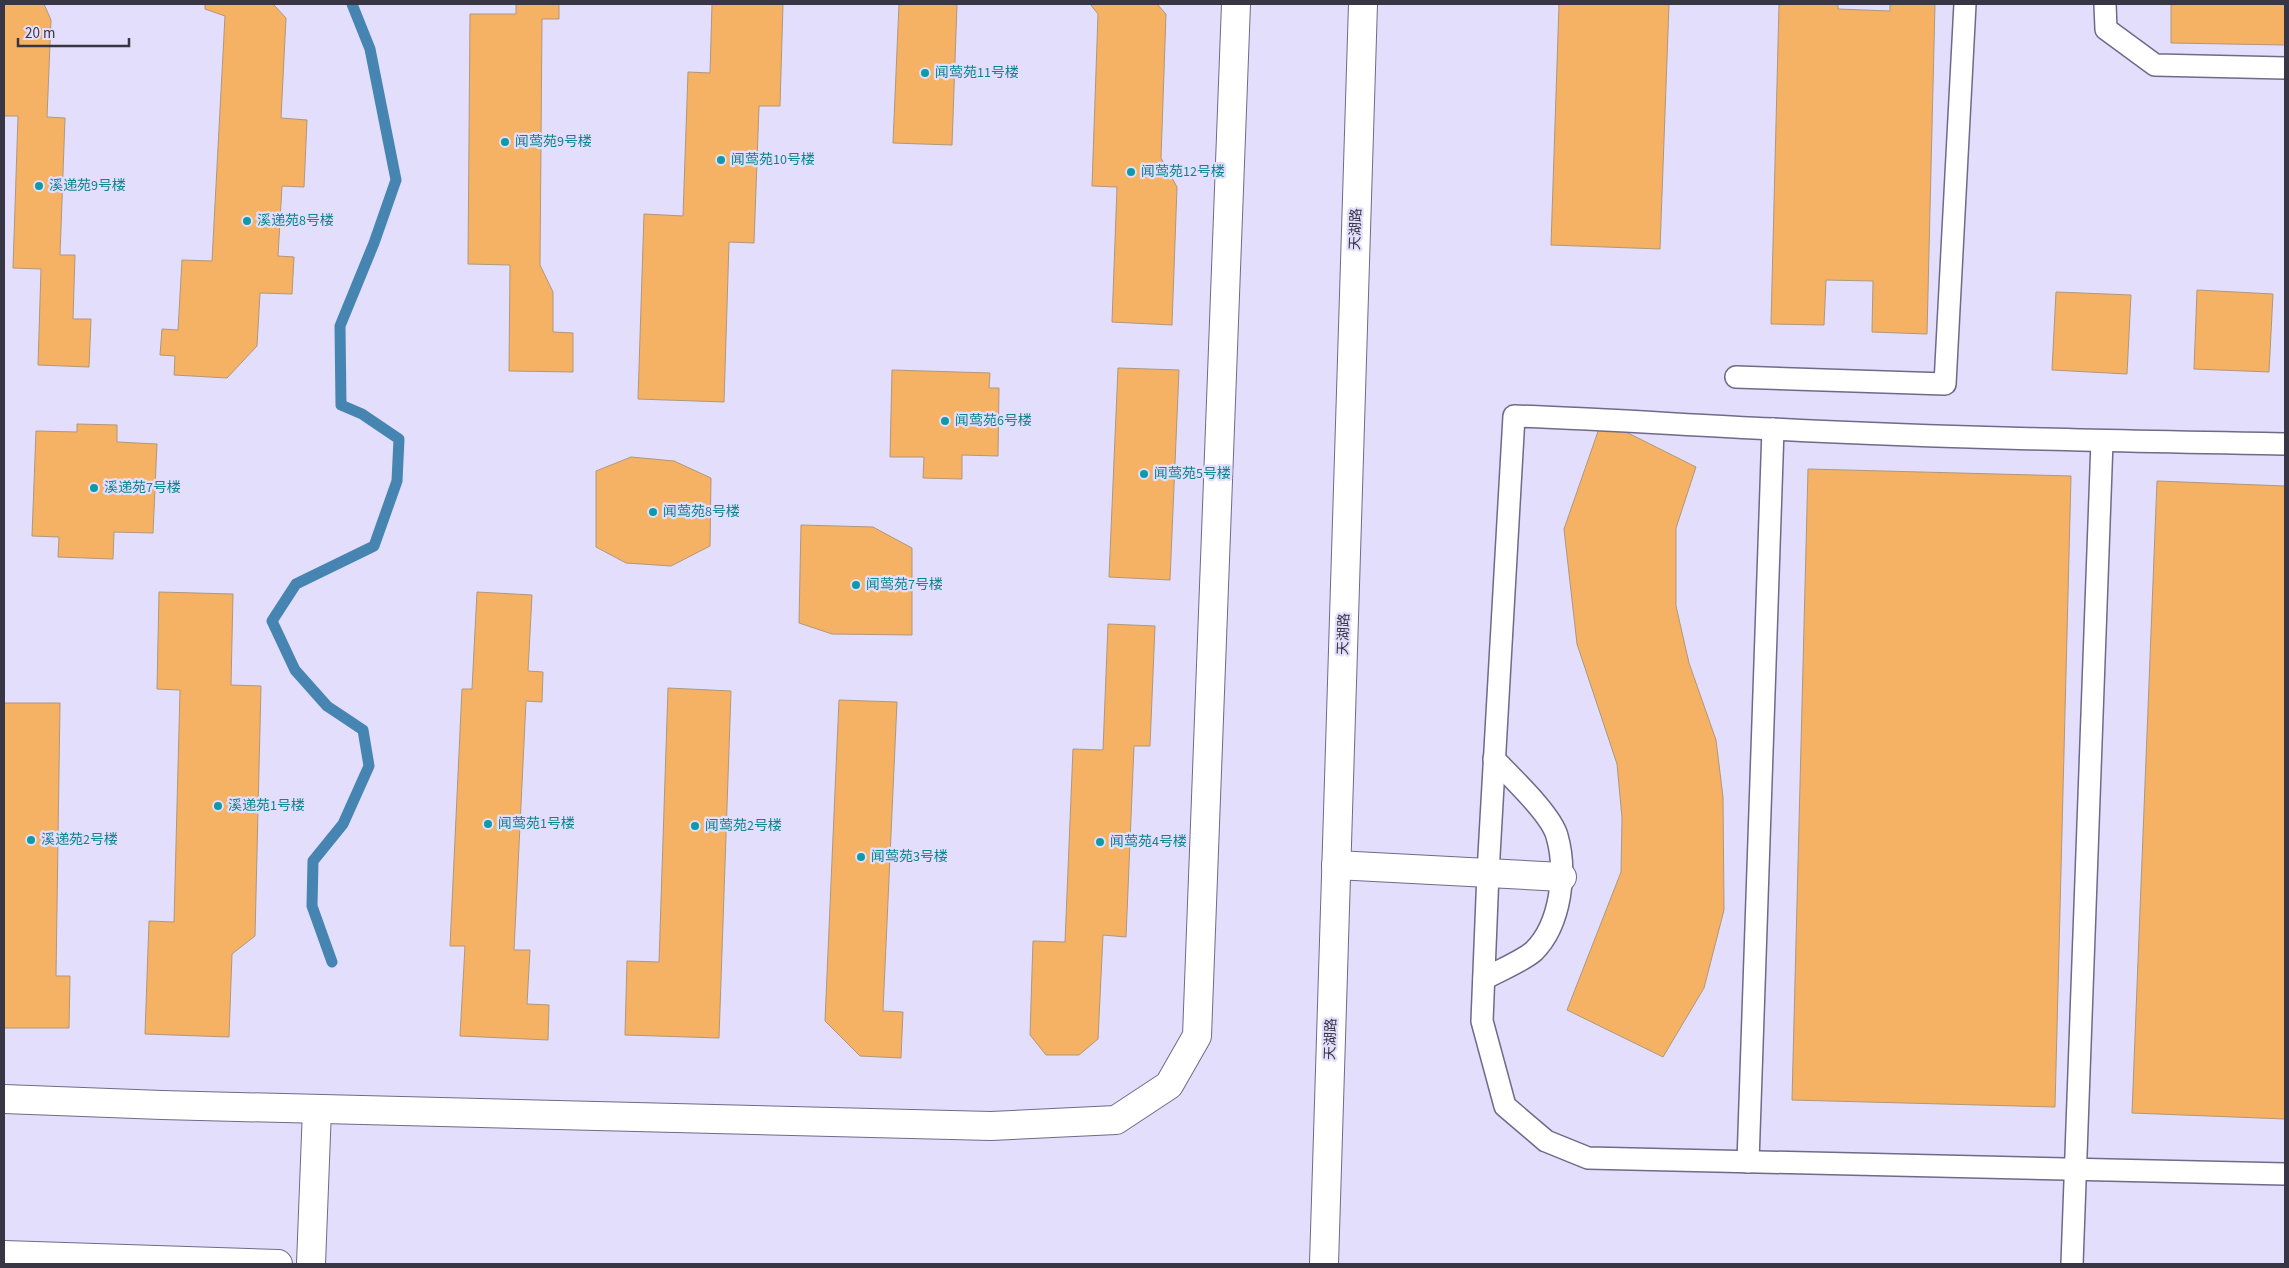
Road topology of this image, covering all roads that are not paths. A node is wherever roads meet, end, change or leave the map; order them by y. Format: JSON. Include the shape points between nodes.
{"nodes":[{"id":1,"x":1236,"y":4,"type":"edge"},
{"id":2,"x":1363,"y":4,"type":"edge"},
{"id":3,"x":1965,"y":4,"type":"edge"},
{"id":4,"x":2106,"y":4,"type":"edge"},
{"id":5,"x":2285,"y":68,"type":"edge"},
{"id":6,"x":1736,"y":377,"type":"dead end"},
{"id":7,"x":1773,"y":429,"type":"junction"},
{"id":8,"x":2102,"y":441,"type":"junction"},
{"id":9,"x":2285,"y":444,"type":"edge"},
{"id":10,"x":1494,"y":759,"type":"junction"},
{"id":11,"x":1336,"y":865,"type":"junction"},
{"id":12,"x":1488,"y":873,"type":"junction"},
{"id":13,"x":1562,"y":877,"type":"junction"},
{"id":14,"x":1484,"y":979,"type":"junction"},
{"id":15,"x":4,"y":1099,"type":"edge"},
{"id":16,"x":317,"y":1109,"type":"junction"},
{"id":17,"x":1748,"y":1162,"type":"junction"},
{"id":18,"x":2077,"y":1170,"type":"junction"},
{"id":19,"x":2285,"y":1174,"type":"edge"},
{"id":20,"x":4,"y":1255,"type":"edge"},
{"id":21,"x":278,"y":1264,"type":"edge"},
{"id":22,"x":311,"y":1264,"type":"edge"},
{"id":23,"x":1324,"y":1264,"type":"edge"},
{"id":24,"x":2072,"y":1264,"type":"edge"}],
"edges":[{"from":1,"to":16,"type":"street","via":[[1197,1036],[1169,1085],[1116,1120],[991,1126]]},
{"from":2,"to":11,"type":"street","name":"天湖路"},
{"from":3,"to":6,"type":"lane","via":[[1945,384]]},
{"from":4,"to":5,"type":"lane","via":[[2106,29],[2155,65]]},
{"from":7,"to":8,"type":"lane"},
{"from":7,"to":10,"type":"lane","via":[[1627,419],[1514,416]]},
{"from":7,"to":17,"type":"lane"},
{"from":8,"to":9,"type":"lane"},
{"from":8,"to":18,"type":"lane"},
{"from":10,"to":12,"type":"lane"},
{"from":10,"to":13,"type":"lane","via":[[1533,800],[1557,834]]},
{"from":11,"to":12,"type":"street"},
{"from":11,"to":23,"type":"street","name":"天湖路"},
{"from":12,"to":13,"type":"street"},
{"from":12,"to":14,"type":"lane"},
{"from":13,"to":14,"type":"lane","via":[[1556,915],[1534,951]]},
{"from":14,"to":17,"type":"lane","via":[[1482,1022],[1505,1106],[1546,1141],[1588,1158]]},
{"from":15,"to":16,"type":"street"},
{"from":16,"to":22,"type":"street"},
{"from":17,"to":18,"type":"lane"},
{"from":18,"to":19,"type":"lane"},
{"from":18,"to":24,"type":"lane"},
{"from":20,"to":21,"type":"street"}]}
